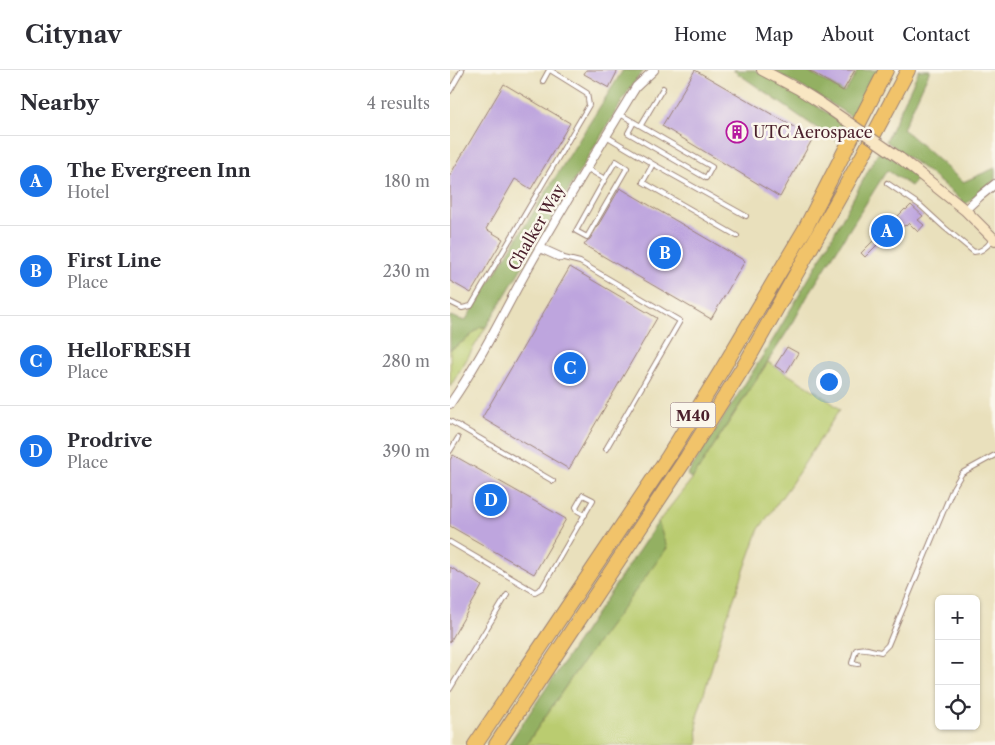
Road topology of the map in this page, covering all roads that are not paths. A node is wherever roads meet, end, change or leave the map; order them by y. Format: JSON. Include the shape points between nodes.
{"nodes":[{"id":1,"x":462,"y":70,"type":"edge"},
{"id":2,"x":549,"y":70,"type":"edge"},
{"id":3,"x":654,"y":70,"type":"edge"},
{"id":4,"x":762,"y":70,"type":"edge"},
{"id":5,"x":886,"y":70,"type":"edge"},
{"id":6,"x":908,"y":70,"type":"edge"},
{"id":7,"x":542,"y":81,"type":"dead end"},
{"id":8,"x":663,"y":88,"type":"dead end"},
{"id":9,"x":450,"y":90,"type":"edge"},
{"id":10,"x":620,"y":113,"type":"junction"},
{"id":11,"x":634,"y":122,"type":"junction"},
{"id":12,"x":641,"y":125,"type":"junction"},
{"id":13,"x":606,"y":136,"type":"junction"},
{"id":14,"x":653,"y":164,"type":"junction"},
{"id":15,"x":586,"y":168,"type":"junction"},
{"id":16,"x":605,"y":179,"type":"junction"},
{"id":17,"x":887,"y":182,"type":"dead end"},
{"id":18,"x":995,"y":184,"type":"edge"},
{"id":19,"x":965,"y":210,"type":"junction"},
{"id":20,"x":746,"y":216,"type":"dead end"},
{"id":21,"x":737,"y":236,"type":"dead end"},
{"id":22,"x":994,"y":239,"type":"edge"},
{"id":23,"x":540,"y":248,"type":"junction"},
{"id":24,"x":560,"y":256,"type":"joint"},
{"id":25,"x":450,"y":302,"type":"edge"},
{"id":26,"x":450,"y":404,"type":"edge"},
{"id":27,"x":450,"y":421,"type":"edge"},
{"id":28,"x":458,"y":438,"type":"dead end"},
{"id":29,"x":606,"y":449,"type":"dead end"},
{"id":30,"x":450,"y":451,"type":"edge"},
{"id":31,"x":995,"y":454,"type":"edge"},
{"id":32,"x":553,"y":481,"type":"dead end"},
{"id":33,"x":585,"y":515,"type":"junction"},
{"id":34,"x":450,"y":542,"type":"edge"},
{"id":35,"x":507,"y":596,"type":"dead end"},
{"id":36,"x":858,"y":664,"type":"dead end"},
{"id":37,"x":450,"y":689,"type":"edge"},
{"id":38,"x":475,"y":745,"type":"edge"},
{"id":39,"x":496,"y":745,"type":"edge"}],
"edges":[{"from":1,"to":9,"type":"lane"},
{"from":2,"to":7,"type":"lane"},
{"from":2,"to":25,"type":"lane","via":[[587,93],[589,105],[471,306],[462,308]]},
{"from":3,"to":10,"type":"street","name":"Chalker Way","via":[[636,87]]},
{"from":4,"to":19,"type":"street","bridge":true,"via":[[822,104],[900,158]]},
{"from":5,"to":38,"type":"highway","number":"M40","via":[[805,229],[721,370],[668,457]]},
{"from":6,"to":39,"type":"highway","number":"M40","via":[[836,206],[747,361],[687,458]]},
{"from":8,"to":12,"type":"lane"},
{"from":10,"to":11,"type":"lane"},
{"from":10,"to":13,"type":"street","name":"Chalker Way"},
{"from":11,"to":12,"type":"lane"},
{"from":11,"to":12,"type":"lane","via":[[628,133],[706,178],[712,167]]},
{"from":13,"to":14,"type":"lane"},
{"from":13,"to":15,"type":"street","name":"Chalker Way"},
{"from":14,"to":20,"type":"lane"},
{"from":14,"to":21,"type":"lane","via":[[643,182]]},
{"from":15,"to":16,"type":"lane"},
{"from":15,"to":23,"type":"street","name":"Chalker Way"},
{"from":16,"to":16,"type":"lane","via":[[616,161],[627,168],[587,237],[576,231]]},
{"from":17,"to":22,"type":"lane","via":[[921,206],[974,252],[986,248]]},
{"from":18,"to":19,"type":"street"},
{"from":19,"to":22,"type":"street"},
{"from":23,"to":24,"type":"street"},
{"from":23,"to":26,"type":"street","name":"Chalker Way"},
{"from":24,"to":29,"type":"lane","via":[[580,262],[680,321]]},
{"from":27,"to":32,"type":"lane"},
{"from":28,"to":30,"type":"lane"},
{"from":31,"to":36,"type":"lane","via":[[962,473],[888,645],[881,652],[859,648],[852,663]]},
{"from":33,"to":33,"type":"lane","via":[[593,500],[584,495],[576,507]]},
{"from":33,"to":34,"type":"lane","via":[[542,588],[535,592]]},
{"from":35,"to":37,"type":"lane"}]}
